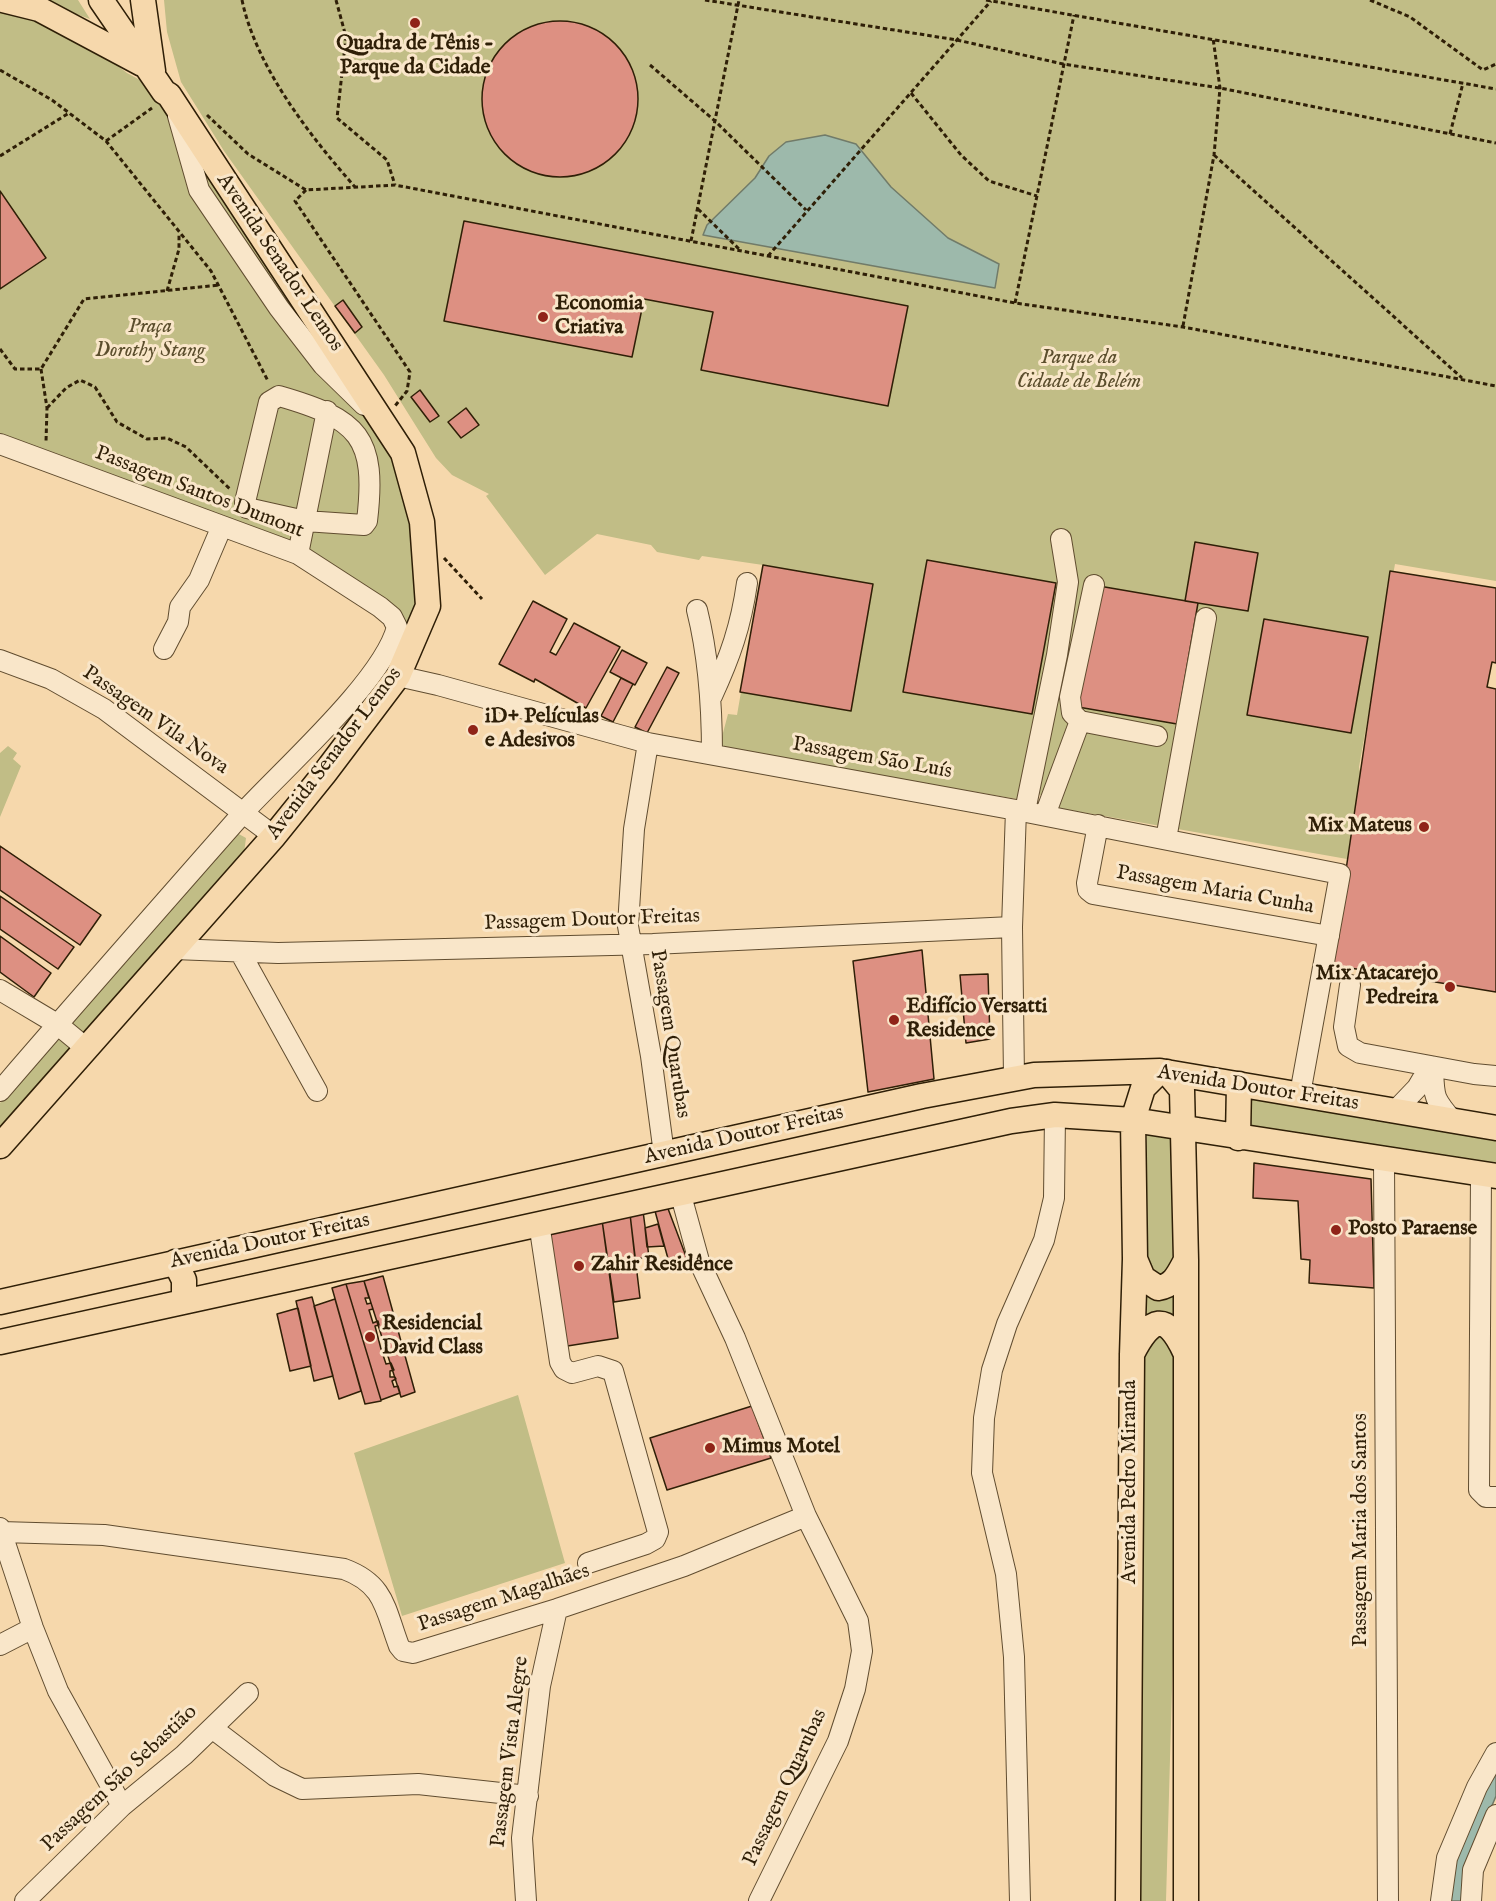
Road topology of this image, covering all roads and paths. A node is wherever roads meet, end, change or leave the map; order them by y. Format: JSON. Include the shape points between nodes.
{"nodes":[{"id":1,"x":3,"y":0,"type":"edge"},
{"id":2,"x":101,"y":0,"type":"edge"},
{"id":3,"x":143,"y":0,"type":"edge"},
{"id":4,"x":242,"y":0,"type":"edge"},
{"id":5,"x":336,"y":0,"type":"edge"},
{"id":6,"x":705,"y":0,"type":"edge"},
{"id":7,"x":739,"y":0,"type":"edge"},
{"id":8,"x":986,"y":0,"type":"edge"},
{"id":9,"x":1370,"y":0,"type":"edge"},
{"id":10,"x":992,"y":1,"type":"edge"},
{"id":11,"x":737,"y":6,"type":"junction"},
{"id":12,"x":1074,"y":15,"type":"junction"},
{"id":13,"x":1213,"y":38,"type":"junction"},
{"id":14,"x":957,"y":40,"type":"junction"},
{"id":15,"x":1063,"y":64,"type":"junction"},
{"id":16,"x":1496,"y":64,"type":"edge"},
{"id":17,"x":650,"y":65,"type":"dead end"},
{"id":18,"x":0,"y":70,"type":"edge"},
{"id":19,"x":150,"y":71,"type":"junction"},
{"id":20,"x":1463,"y":83,"type":"junction"},
{"id":21,"x":1220,"y":88,"type":"junction"},
{"id":22,"x":1496,"y":89,"type":"edge"},
{"id":23,"x":911,"y":93,"type":"junction"},
{"id":24,"x":172,"y":101,"type":"junction"},
{"id":25,"x":202,"y":110,"type":"dead end"},
{"id":26,"x":69,"y":113,"type":"junction"},
{"id":27,"x":715,"y":121,"type":"junction"},
{"id":28,"x":1450,"y":134,"type":"junction"},
{"id":29,"x":106,"y":141,"type":"junction"},
{"id":30,"x":1496,"y":143,"type":"edge"},
{"id":31,"x":1214,"y":155,"type":"junction"},
{"id":32,"x":0,"y":156,"type":"edge"},
{"id":33,"x":395,"y":185,"type":"junction"},
{"id":34,"x":355,"y":187,"type":"junction"},
{"id":35,"x":306,"y":190,"type":"junction"},
{"id":36,"x":1037,"y":196,"type":"junction"},
{"id":37,"x":698,"y":209,"type":"junction"},
{"id":38,"x":806,"y":210,"type":"junction"},
{"id":39,"x":179,"y":232,"type":"junction"},
{"id":40,"x":691,"y":241,"type":"junction"},
{"id":41,"x":742,"y":251,"type":"junction"},
{"id":42,"x":768,"y":256,"type":"junction"},
{"id":43,"x":220,"y":285,"type":"junction"},
{"id":44,"x":167,"y":291,"type":"junction"},
{"id":45,"x":1015,"y":303,"type":"junction"},
{"id":46,"x":1183,"y":327,"type":"junction"},
{"id":47,"x":0,"y":349,"type":"edge"},
{"id":48,"x":41,"y":369,"type":"junction"},
{"id":49,"x":1464,"y":379,"type":"junction"},
{"id":50,"x":1496,"y":386,"type":"edge"},
{"id":51,"x":274,"y":397,"type":"junction"},
{"id":52,"x":47,"y":408,"type":"junction"},
{"id":53,"x":327,"y":411,"type":"junction"},
{"id":54,"x":382,"y":422,"type":"junction"},
{"id":55,"x":0,"y":444,"type":"edge"},
{"id":56,"x":46,"y":460,"type":"junction"},
{"id":57,"x":245,"y":502,"type":"junction"},
{"id":58,"x":305,"y":521,"type":"junction"},
{"id":59,"x":222,"y":526,"type":"junction"},
{"id":60,"x":1061,"y":539,"type":"dead end"},
{"id":61,"x":298,"y":554,"type":"junction"},
{"id":62,"x":747,"y":583,"type":"dead end"},
{"id":63,"x":1094,"y":585,"type":"dead end"},
{"id":64,"x":697,"y":610,"type":"dead end"},
{"id":65,"x":1206,"y":618,"type":"dead end"},
{"id":66,"x":398,"y":627,"type":"joint"},
{"id":67,"x":164,"y":649,"type":"dead end"},
{"id":68,"x":0,"y":660,"type":"edge"},
{"id":69,"x":398,"y":676,"type":"junction"},
{"id":70,"x":712,"y":696,"type":"junction"},
{"id":71,"x":1080,"y":721,"type":"junction"},
{"id":72,"x":1157,"y":736,"type":"dead end"},
{"id":73,"x":648,"y":743,"type":"junction"},
{"id":74,"x":712,"y":754,"type":"junction"},
{"id":75,"x":1020,"y":811,"type":"junction"},
{"id":76,"x":244,"y":813,"type":"junction"},
{"id":77,"x":1045,"y":815,"type":"junction"},
{"id":78,"x":1098,"y":825,"type":"junction"},
{"id":79,"x":274,"y":836,"type":"junction"},
{"id":80,"x":1166,"y":839,"type":"junction"},
{"id":81,"x":1012,"y":927,"type":"junction"},
{"id":82,"x":1329,"y":936,"type":"junction"},
{"id":83,"x":630,"y":944,"type":"junction"},
{"id":84,"x":174,"y":949,"type":"junction"},
{"id":85,"x":240,"y":952,"type":"junction"},
{"id":86,"x":1350,"y":985,"type":"dead end"},
{"id":87,"x":0,"y":990,"type":"edge"},
{"id":88,"x":57,"y":1024,"type":"junction"},
{"id":89,"x":86,"y":1048,"type":"junction"},
{"id":90,"x":1432,"y":1067,"type":"junction"},
{"id":91,"x":1164,"y":1071,"type":"junction"},
{"id":92,"x":1496,"y":1076,"type":"edge"},
{"id":93,"x":1014,"y":1078,"type":"junction"},
{"id":94,"x":1239,"y":1084,"type":"junction"},
{"id":95,"x":0,"y":1091,"type":"edge"},
{"id":96,"x":317,"y":1091,"type":"dead end"},
{"id":97,"x":1300,"y":1094,"type":"junction"},
{"id":98,"x":1395,"y":1111,"type":"junction"},
{"id":99,"x":1055,"y":1115,"type":"junction"},
{"id":100,"x":1133,"y":1120,"type":"junction"},
{"id":101,"x":1454,"y":1121,"type":"junction"},
{"id":102,"x":1496,"y":1128,"type":"edge"},
{"id":103,"x":1182,"y":1130,"type":"junction"},
{"id":104,"x":1238,"y":1138,"type":"junction"},
{"id":105,"x":0,"y":1146,"type":"edge"},
{"id":106,"x":664,"y":1154,"type":"junction"},
{"id":107,"x":1384,"y":1159,"type":"junction"},
{"id":108,"x":1488,"y":1175,"type":"edge"},
{"id":109,"x":680,"y":1192,"type":"junction"},
{"id":110,"x":539,"y":1223,"type":"junction"},
{"id":111,"x":243,"y":1248,"type":"junction"},
{"id":112,"x":1135,"y":1259,"type":"junction"},
{"id":113,"x":1186,"y":1260,"type":"junction"},
{"id":114,"x":175,"y":1262,"type":"junction"},
{"id":115,"x":247,"y":1288,"type":"junction"},
{"id":116,"x":184,"y":1301,"type":"junction"},
{"id":117,"x":0,"y":1302,"type":"edge"},
{"id":118,"x":0,"y":1342,"type":"edge"},
{"id":119,"x":1132,"y":1354,"type":"junction"},
{"id":120,"x":1186,"y":1354,"type":"junction"},
{"id":121,"x":1496,"y":1497,"type":"edge"},
{"id":122,"x":806,"y":1516,"type":"junction"},
{"id":123,"x":1,"y":1530,"type":"edge"},
{"id":124,"x":588,"y":1563,"type":"dead end"},
{"id":125,"x":557,"y":1609,"type":"junction"},
{"id":126,"x":33,"y":1628,"type":"junction"},
{"id":127,"x":0,"y":1645,"type":"edge"},
{"id":128,"x":248,"y":1693,"type":"dead end"},
{"id":129,"x":212,"y":1728,"type":"junction"},
{"id":130,"x":1496,"y":1753,"type":"edge"},
{"id":131,"x":528,"y":1796,"type":"junction"},
{"id":132,"x":122,"y":1806,"type":"junction"},
{"id":133,"x":1496,"y":1815,"type":"edge"},
{"id":134,"x":26,"y":1901,"type":"edge"},
{"id":135,"x":526,"y":1901,"type":"edge"},
{"id":136,"x":759,"y":1901,"type":"edge"},
{"id":137,"x":1020,"y":1901,"type":"edge"},
{"id":138,"x":1128,"y":1901,"type":"edge"},
{"id":139,"x":1186,"y":1901,"type":"edge"},
{"id":140,"x":1388,"y":1901,"type":"edge"},
{"id":141,"x":1441,"y":1901,"type":"edge"},
{"id":142,"x":1471,"y":1901,"type":"edge"}],
"edges":[{"from":1,"to":19,"type":"main road","via":[[39,9]]},
{"from":2,"to":19,"type":"main road","name":"Avenida Senador Lemos"},
{"from":3,"to":19,"type":"main road"},
{"from":4,"to":34,"type":"path","via":[[247,23],[288,103]]},
{"from":5,"to":33,"type":"path","via":[[346,37],[337,118],[387,160]]},
{"from":6,"to":11,"type":"path"},
{"from":7,"to":11,"type":"path"},
{"from":8,"to":10,"type":"path"},
{"from":9,"to":16,"type":"path","via":[[1410,17],[1483,70]]},
{"from":10,"to":12,"type":"path"},
{"from":10,"to":14,"type":"path"},
{"from":11,"to":14,"type":"path"},
{"from":11,"to":27,"type":"path"},
{"from":12,"to":13,"type":"path"},
{"from":12,"to":15,"type":"path"},
{"from":13,"to":20,"type":"path"},
{"from":13,"to":21,"type":"path"},
{"from":14,"to":15,"type":"path"},
{"from":14,"to":23,"type":"path"},
{"from":15,"to":21,"type":"path"},
{"from":15,"to":36,"type":"path"},
{"from":17,"to":27,"type":"path"},
{"from":18,"to":26,"type":"path"},
{"from":19,"to":24,"type":"main road","name":"Avenida Senador Lemos"},
{"from":20,"to":22,"type":"path"},
{"from":20,"to":28,"type":"path"},
{"from":21,"to":28,"type":"path"},
{"from":21,"to":31,"type":"path"},
{"from":23,"to":36,"type":"path","via":[[961,155],[989,181]]},
{"from":23,"to":38,"type":"path"},
{"from":24,"to":29,"type":"path"},
{"from":24,"to":54,"type":"main road","name":"Avenida Senador Lemos"},
{"from":25,"to":35,"type":"path","via":[[248,154]]},
{"from":26,"to":29,"type":"path"},
{"from":26,"to":32,"type":"path"},
{"from":27,"to":37,"type":"path"},
{"from":27,"to":38,"type":"path"},
{"from":28,"to":30,"type":"path"},
{"from":29,"to":39,"type":"path"},
{"from":31,"to":46,"type":"path"},
{"from":31,"to":49,"type":"path"},
{"from":33,"to":34,"type":"path"},
{"from":33,"to":40,"type":"path"},
{"from":34,"to":35,"type":"path"},
{"from":35,"to":54,"type":"path","via":[[295,201],[410,372],[407,391]]},
{"from":36,"to":45,"type":"path"},
{"from":37,"to":40,"type":"path"},
{"from":37,"to":41,"type":"path"},
{"from":38,"to":42,"type":"path"},
{"from":39,"to":43,"type":"path"},
{"from":39,"to":44,"type":"path","via":[[179,249]]},
{"from":40,"to":41,"type":"path"},
{"from":41,"to":42,"type":"path"},
{"from":42,"to":45,"type":"path"},
{"from":43,"to":44,"type":"path"},
{"from":43,"to":51,"type":"path","via":[[266,373]]},
{"from":44,"to":48,"type":"path","via":[[84,300]]},
{"from":45,"to":46,"type":"path"},
{"from":46,"to":49,"type":"path"},
{"from":47,"to":48,"type":"path","via":[[15,369]]},
{"from":48,"to":52,"type":"path"},
{"from":49,"to":50,"type":"path"},
{"from":51,"to":53,"type":"street"},
{"from":51,"to":57,"type":"street","via":[[269,402]]},
{"from":52,"to":56,"type":"path"},
{"from":52,"to":57,"type":"path","via":[[80,380],[95,387],[117,422],[147,439],[166,438],[186,447]]},
{"from":53,"to":58,"type":"street"},
{"from":53,"to":58,"type":"street","via":[[344,423],[369,458],[372,484],[368,521],[359,526]]},
{"from":54,"to":69,"type":"main road","name":"Avenida Senador Lemos","via":[[404,453],[422,522],[429,593],[428,606]]},
{"from":55,"to":56,"type":"street","name":"Passagem Santos Dumont"},
{"from":56,"to":59,"type":"street","name":"Passagem Santos Dumont"},
{"from":57,"to":58,"type":"street","via":[[250,511]]},
{"from":58,"to":61,"type":"street"},
{"from":59,"to":61,"type":"street","name":"Passagem Santos Dumont"},
{"from":59,"to":67,"type":"street","via":[[199,580],[180,607],[178,622]]},
{"from":60,"to":75,"type":"street","via":[[1068,582],[1057,655]]},
{"from":61,"to":66,"type":"street","name":"Passagem Santos Dumont","via":[[380,607]]},
{"from":62,"to":70,"type":"street","via":[[742,621]]},
{"from":63,"to":71,"type":"street","via":[[1070,697],[1072,713]]},
{"from":64,"to":70,"type":"street"},
{"from":65,"to":80,"type":"street"},
{"from":66,"to":76,"type":"street","name":"Avenida Senador Lemos","via":[[394,642],[350,700]]},
{"from":68,"to":76,"type":"street","name":"Passagem Vila Nova","via":[[51,679],[104,709]]},
{"from":69,"to":73,"type":"street","name":"Passagem São Luís"},
{"from":69,"to":79,"type":"main road","name":"Avenida Senador Lemos"},
{"from":70,"to":74,"type":"street"},
{"from":71,"to":72,"type":"street"},
{"from":71,"to":77,"type":"street"},
{"from":73,"to":74,"type":"street","name":"Passagem São Luís"},
{"from":73,"to":83,"type":"street","name":"Passagem Quarubas","via":[[634,829]]},
{"from":74,"to":75,"type":"street","name":"Passagem São Luís"},
{"from":75,"to":77,"type":"street","name":"Passagem São Luís"},
{"from":75,"to":81,"type":"street"},
{"from":76,"to":79,"type":"street","name":"Passagem Vila Nova"},
{"from":76,"to":88,"type":"street","name":"Avenida Senador Lemos"},
{"from":77,"to":78,"type":"street","name":"Passagem São Luís"},
{"from":78,"to":80,"type":"street","name":"Passagem São Luís"},
{"from":78,"to":82,"type":"street","name":"Passagem Maria Cunha","via":[[1086,886],[1093,894]]},
{"from":79,"to":84,"type":"main road","name":"Avenida Senador Lemos"},
{"from":80,"to":82,"type":"street","name":"Passagem São Luís","via":[[1340,874]]},
{"from":81,"to":83,"type":"street","name":"Passagem Doutor Freitas"},
{"from":81,"to":93,"type":"street"},
{"from":82,"to":97,"type":"street"},
{"from":83,"to":85,"type":"street","name":"Passagem Doutor Freitas"},
{"from":83,"to":106,"type":"street","name":"Passagem Quarubas"},
{"from":84,"to":85,"type":"street","name":"Passagem Doutor Freitas"},
{"from":84,"to":89,"type":"main road","name":"Avenida Senador Lemos"},
{"from":85,"to":96,"type":"street"},
{"from":86,"to":90,"type":"street","via":[[1344,1027],[1348,1046],[1360,1053]]},
{"from":87,"to":88,"type":"street"},
{"from":88,"to":89,"type":"street"},
{"from":88,"to":95,"type":"street","name":"Avenida Senador Lemos"},
{"from":89,"to":105,"type":"main road","name":"Avenida Senador Lemos"},
{"from":90,"to":92,"type":"street"},
{"from":90,"to":98,"type":"street"},
{"from":90,"to":101,"type":"street","via":[[1433,1092]]},
{"from":91,"to":93,"type":"main road","name":"Avenida Doutor Freitas"},
{"from":91,"to":94,"type":"main road","name":"Avenida Doutor Freitas"},
{"from":91,"to":100,"type":"main road","name":"Avenida Pedro Miranda","via":[[1143,1088]]},
{"from":91,"to":103,"type":"main road","via":[[1182,1090]]},
{"from":93,"to":106,"type":"main road","name":"Avenida Doutor Freitas"},
{"from":94,"to":97,"type":"main road","name":"Avenida Doutor Freitas"},
{"from":94,"to":104,"type":"main road"},
{"from":97,"to":98,"type":"main road","name":"Avenida Doutor Freitas"},
{"from":98,"to":101,"type":"main road","name":"Avenida Doutor Freitas"},
{"from":99,"to":100,"type":"main road","name":"Avenida Doutor Freitas"},
{"from":99,"to":109,"type":"main road","name":"Avenida Doutor Freitas"},
{"from":99,"to":137,"type":"street","via":[[1054,1198],[1044,1240],[1007,1324],[992,1370],[984,1418],[982,1473],[1006,1574],[1014,1657]]},
{"from":100,"to":103,"type":"main road","name":"Avenida Doutor Freitas"},
{"from":100,"to":112,"type":"main road","name":"Avenida Pedro Miranda"},
{"from":101,"to":102,"type":"main road","name":"Avenida Doutor Freitas"},
{"from":103,"to":104,"type":"main road","name":"Avenida Doutor Freitas"},
{"from":103,"to":113,"type":"main road"},
{"from":104,"to":107,"type":"main road","name":"Avenida Doutor Freitas"},
{"from":106,"to":111,"type":"main road","name":"Avenida Doutor Freitas"},
{"from":107,"to":108,"type":"main road","name":"Avenida Doutor Freitas"},
{"from":107,"to":140,"type":"street","name":"Passagem Maria dos Santos"},
{"from":108,"to":121,"type":"street","via":[[1479,1490],[1486,1497]]},
{"from":109,"to":110,"type":"main road","name":"Avenida Doutor Freitas"},
{"from":109,"to":122,"type":"street","name":"Passagem Quarubas","via":[[699,1261],[735,1338]]},
{"from":110,"to":115,"type":"main road","name":"Avenida Doutor Freitas"},
{"from":110,"to":124,"type":"street","via":[[560,1362],[572,1373],[598,1366],[613,1371],[658,1532],[646,1544]]},
{"from":111,"to":114,"type":"main road","name":"Avenida Doutor Freitas"},
{"from":111,"to":115,"type":"main road","via":[[240,1272]]},
{"from":112,"to":113,"type":"main road","via":[[1143,1278],[1158,1288],[1176,1279]]},
{"from":112,"to":119,"type":"main road","name":"Avenida Pedro Miranda"},
{"from":113,"to":120,"type":"main road"},
{"from":114,"to":116,"type":"main road","via":[[184,1280]]},
{"from":114,"to":117,"type":"main road","name":"Avenida Doutor Freitas"},
{"from":115,"to":116,"type":"main road","name":"Avenida Doutor Freitas"},
{"from":116,"to":118,"type":"main road","name":"Avenida Doutor Freitas"},
{"from":119,"to":120,"type":"main road","via":[[1143,1333],[1160,1322],[1176,1332]]},
{"from":119,"to":138,"type":"main road","name":"Avenida Pedro Miranda"},
{"from":120,"to":139,"type":"main road"},
{"from":122,"to":125,"type":"street","name":"Passagem Magalhães","via":[[684,1566]]},
{"from":122,"to":136,"type":"street","name":"Passagem Quarubas","via":[[858,1621],[862,1651],[855,1689],[838,1741]]},
{"from":123,"to":125,"type":"street","name":"Passagem Magalhães","via":[[104,1535],[344,1569],[371,1581],[380,1594],[399,1646],[407,1653]]},
{"from":123,"to":126,"type":"street"},
{"from":125,"to":131,"type":"street","name":"Passagem Vista Alegre","via":[[540,1686]]},
{"from":126,"to":127,"type":"street"},
{"from":126,"to":132,"type":"street","via":[[58,1691]]},
{"from":128,"to":129,"type":"street","name":"Passagem São Sebastião"},
{"from":129,"to":131,"type":"street","via":[[275,1776],[302,1789],[418,1784]]},
{"from":129,"to":132,"type":"street","name":"Passagem São Sebastião"},
{"from":130,"to":141,"type":"street","via":[[1476,1787],[1447,1858]]},
{"from":131,"to":135,"type":"street","name":"Passagem Vista Alegre","via":[[522,1838]]},
{"from":132,"to":134,"type":"street","name":"Passagem São Sebastião"},
{"from":133,"to":142,"type":"street","via":[[1473,1870]]}]}
